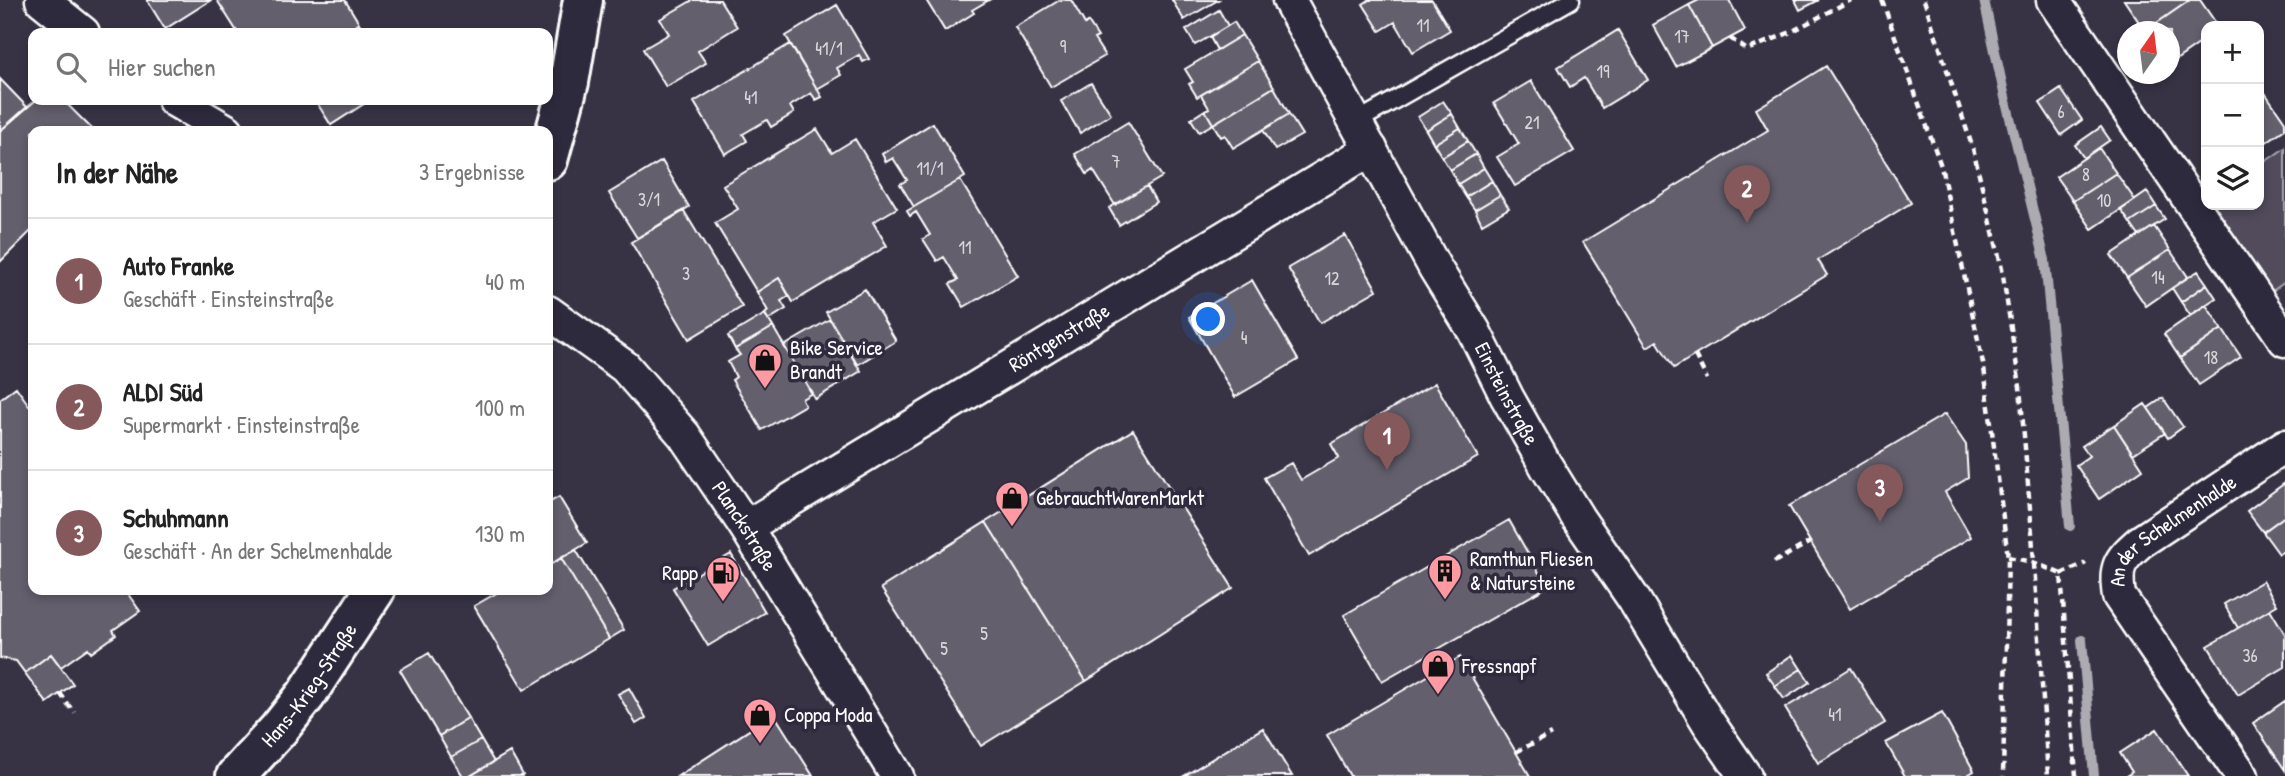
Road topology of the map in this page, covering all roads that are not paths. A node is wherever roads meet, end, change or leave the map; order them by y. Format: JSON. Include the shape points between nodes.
{"nodes":[{"id":1,"x":42,"y":0,"type":"edge"},
{"id":2,"x":583,"y":0,"type":"edge"},
{"id":3,"x":1289,"y":0,"type":"edge"},
{"id":4,"x":1571,"y":0,"type":"edge"},
{"id":5,"x":2053,"y":0,"type":"edge"},
{"id":6,"x":77,"y":28,"type":"edge"},
{"id":7,"x":182,"y":105,"type":"edge"},
{"id":8,"x":218,"y":126,"type":"edge"},
{"id":9,"x":1364,"y":135,"type":"junction"},
{"id":10,"x":553,"y":141,"type":"edge"},
{"id":11,"x":553,"y":317,"type":"edge"},
{"id":12,"x":2285,"y":340,"type":"edge"},
{"id":13,"x":2285,"y":446,"type":"edge"},
{"id":14,"x":746,"y":527,"type":"junction"},
{"id":15,"x":372,"y":595,"type":"edge"},
{"id":16,"x":236,"y":776,"type":"edge"},
{"id":17,"x":897,"y":776,"type":"edge"},
{"id":18,"x":1745,"y":776,"type":"edge"},
{"id":19,"x":2242,"y":776,"type":"edge"}],
"edges":[{"from":1,"to":6,"type":"street"},
{"from":2,"to":10,"type":"street"},
{"from":3,"to":9,"type":"street","name":"Einsteinstraße"},
{"from":4,"to":9,"type":"lane"},
{"from":5,"to":12,"type":"street"},
{"from":7,"to":8,"type":"street"},
{"from":9,"to":14,"type":"street","name":"Röntgenstraße"},
{"from":9,"to":18,"type":"street","name":"Einsteinstraße","via":[[1546,466]]},
{"from":11,"to":14,"type":"street","name":"Planckstraße","via":[[625,368],[684,435]]},
{"from":13,"to":19,"type":"street","name":"An der Schelmenhalde","via":[[2140,542],[2123,557],[2116,574],[2119,596]]},
{"from":14,"to":17,"type":"street","name":"Planckstraße"},
{"from":15,"to":16,"type":"street","name":"Hans-Krieg-Straße","via":[[306,695]]}]}
